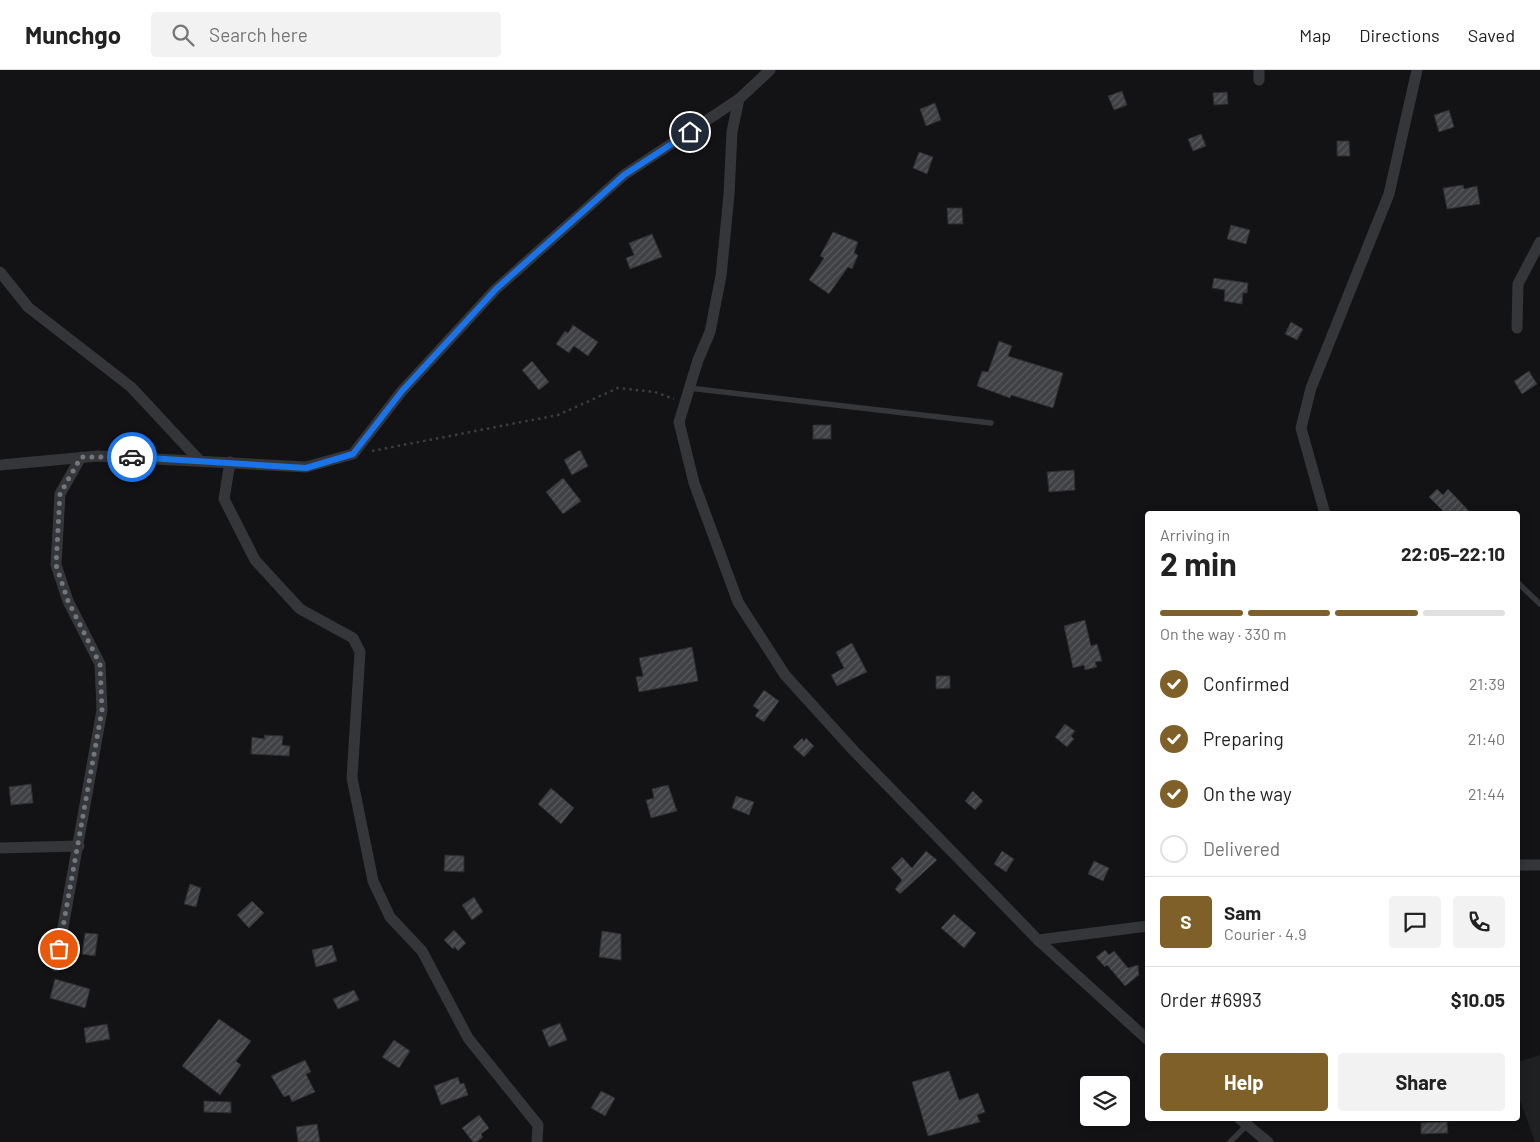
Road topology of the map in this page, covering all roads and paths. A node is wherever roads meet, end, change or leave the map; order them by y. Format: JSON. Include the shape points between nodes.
{"nodes":[{"id":1,"x":770,"y":70,"type":"edge"},
{"id":2,"x":1417,"y":70,"type":"edge"},
{"id":3,"x":739,"y":99,"type":"junction"},
{"id":4,"x":1540,"y":242,"type":"edge"},
{"id":5,"x":0,"y":272,"type":"edge"},
{"id":6,"x":1517,"y":328,"type":"dead end"},
{"id":7,"x":689,"y":388,"type":"junction"},
{"id":8,"x":684,"y":403,"type":"junction"},
{"id":9,"x":992,"y":423,"type":"dead end"},
{"id":10,"x":353,"y":454,"type":"junction"},
{"id":11,"x":81,"y":457,"type":"junction"},
{"id":12,"x":198,"y":460,"type":"junction"},
{"id":13,"x":230,"y":462,"type":"junction"},
{"id":14,"x":0,"y":465,"type":"edge"},
{"id":15,"x":1324,"y":511,"type":"edge"},
{"id":16,"x":1520,"y":585,"type":"edge"},
{"id":17,"x":1540,"y":604,"type":"edge"},
{"id":18,"x":79,"y":846,"type":"junction"},
{"id":19,"x":0,"y":848,"type":"edge"},
{"id":20,"x":1520,"y":865,"type":"edge"},
{"id":21,"x":1540,"y":865,"type":"edge"},
{"id":22,"x":1145,"y":926,"type":"edge"},
{"id":23,"x":1038,"y":940,"type":"junction"},
{"id":24,"x":56,"y":966,"type":"dead end"},
{"id":25,"x":1145,"y":1037,"type":"edge"},
{"id":26,"x":1244,"y":1122,"type":"edge"},
{"id":27,"x":537,"y":1142,"type":"edge"},
{"id":28,"x":1230,"y":1142,"type":"edge"},
{"id":29,"x":1268,"y":1142,"type":"edge"}],
"edges":[{"from":1,"to":3,"type":"street"},
{"from":2,"to":15,"type":"street","via":[[1389,194],[1311,388],[1301,428]]},
{"from":3,"to":7,"type":"street","via":[[732,132],[721,276],[710,332]]},
{"from":3,"to":10,"type":"street","via":[[624,175],[496,289],[402,391]]},
{"from":4,"to":6,"type":"street","via":[[1518,284]]},
{"from":5,"to":12,"type":"street","via":[[28,307],[132,387]]},
{"from":7,"to":8,"type":"street"},
{"from":7,"to":9,"type":"lane"},
{"from":8,"to":10,"type":"path","via":[[655,392],[618,388],[558,415]]},
{"from":8,"to":23,"type":"street","via":[[679,422],[707,520],[738,602],[785,675],[854,751]]},
{"from":10,"to":13,"type":"street","via":[[306,468]]},
{"from":11,"to":12,"type":"street"},
{"from":11,"to":14,"type":"street"},
{"from":11,"to":18,"type":"street","via":[[60,494],[56,565],[68,601],[100,664],[102,710]]},
{"from":12,"to":13,"type":"street"},
{"from":13,"to":27,"type":"street","via":[[224,499],[255,560],[300,608],[354,638],[360,652],[352,778],[374,882],[390,917],[422,951],[468,1038],[538,1125]]},
{"from":16,"to":17,"type":"lane"},
{"from":18,"to":19,"type":"street"},
{"from":18,"to":24,"type":"street"},
{"from":20,"to":21,"type":"street"},
{"from":22,"to":23,"type":"street"},
{"from":23,"to":25,"type":"street"},
{"from":26,"to":28,"type":"lane"},
{"from":26,"to":29,"type":"street"}]}
